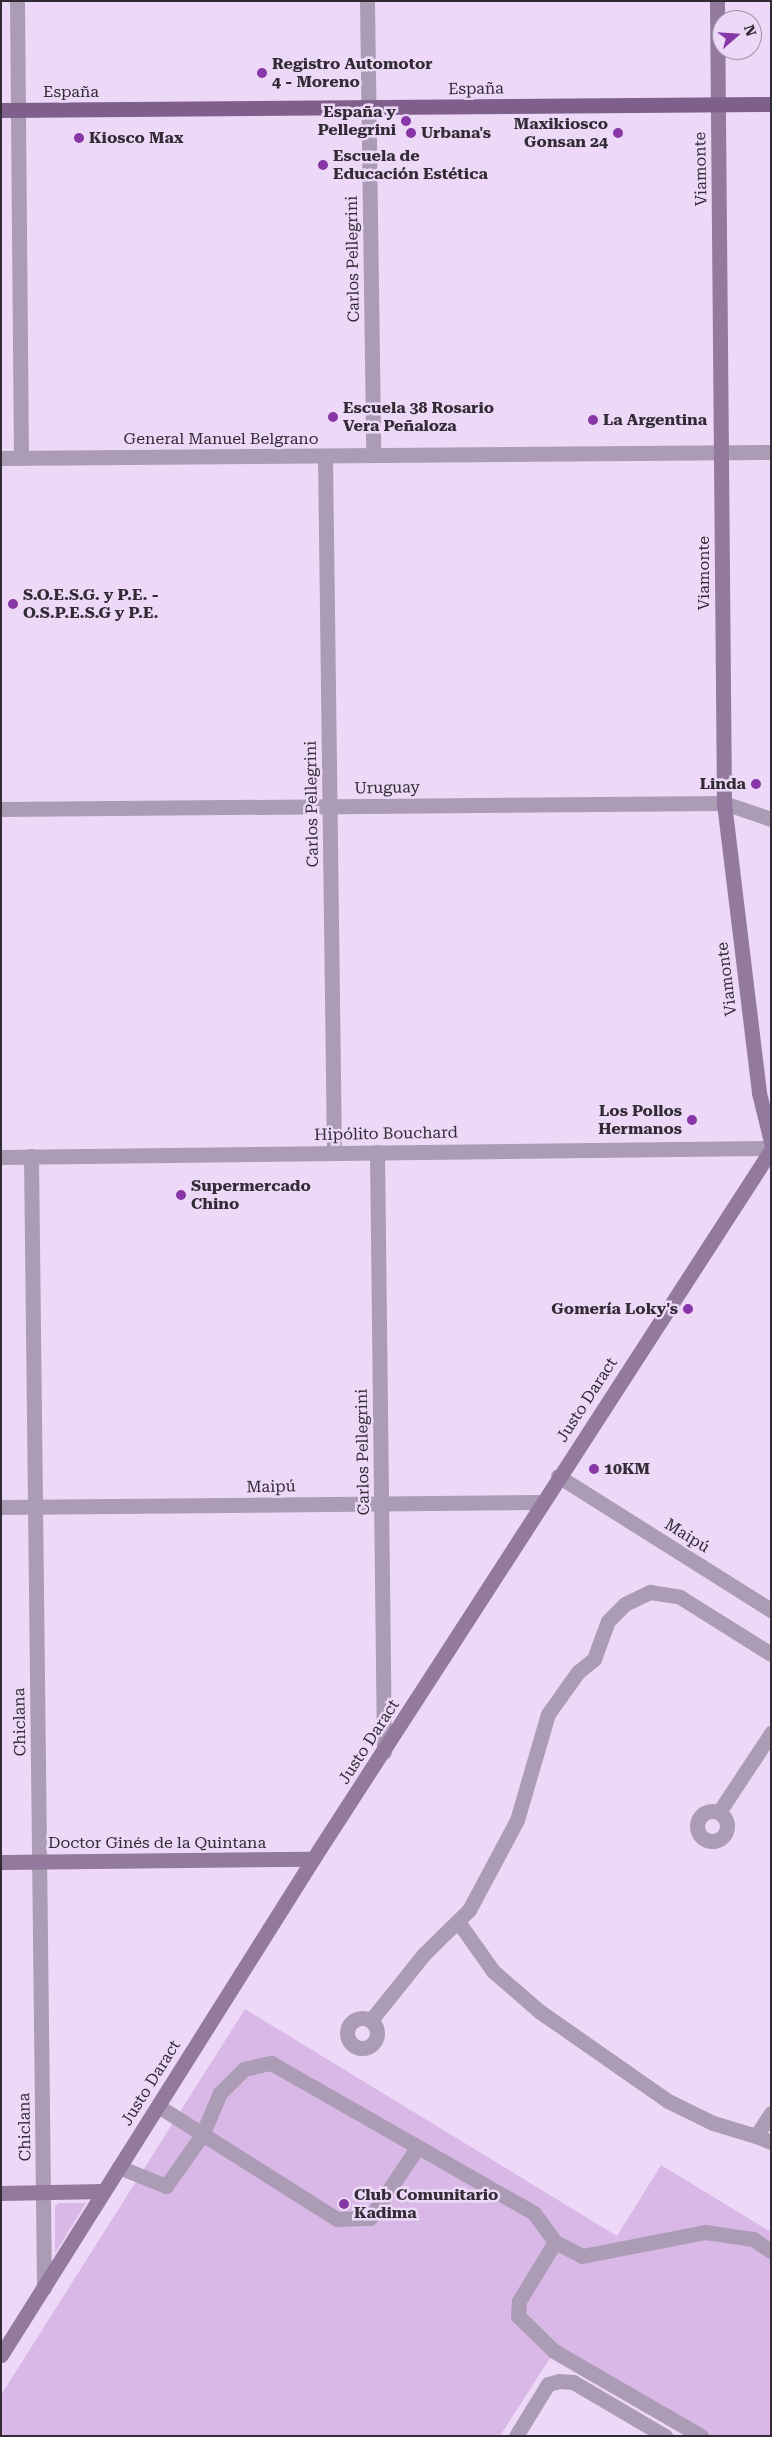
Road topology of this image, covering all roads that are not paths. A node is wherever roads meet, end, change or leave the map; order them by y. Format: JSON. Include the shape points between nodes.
{"nodes":[{"id":1,"x":17,"y":1,"type":"edge"},
{"id":2,"x":367,"y":1,"type":"edge"},
{"id":3,"x":717,"y":1,"type":"edge"},
{"id":4,"x":717,"y":104,"type":"junction"},
{"id":5,"x":771,"y":104,"type":"edge"},
{"id":6,"x":368,"y":108,"type":"junction"},
{"id":7,"x":1,"y":110,"type":"edge"},
{"id":8,"x":18,"y":110,"type":"junction"},
{"id":9,"x":721,"y":452,"type":"junction"},
{"id":10,"x":771,"y":452,"type":"edge"},
{"id":11,"x":372,"y":455,"type":"junction"},
{"id":12,"x":326,"y":456,"type":"junction"},
{"id":13,"x":1,"y":458,"type":"edge"},
{"id":14,"x":21,"y":458,"type":"junction"},
{"id":15,"x":724,"y":803,"type":"junction"},
{"id":16,"x":330,"y":806,"type":"junction"},
{"id":17,"x":1,"y":810,"type":"edge"},
{"id":18,"x":771,"y":819,"type":"edge"},
{"id":19,"x":771,"y":1142,"type":"edge"},
{"id":20,"x":771,"y":1149,"type":"edge"},
{"id":21,"x":334,"y":1152,"type":"junction"},
{"id":22,"x":378,"y":1152,"type":"junction"},
{"id":23,"x":31,"y":1156,"type":"junction"},
{"id":24,"x":1,"y":1157,"type":"edge"},
{"id":25,"x":558,"y":1476,"type":"junction"},
{"id":26,"x":542,"y":1502,"type":"junction"},
{"id":27,"x":381,"y":1503,"type":"junction"},
{"id":28,"x":1,"y":1506,"type":"edge"},
{"id":29,"x":35,"y":1506,"type":"junction"},
{"id":30,"x":771,"y":1610,"type":"edge"},
{"id":31,"x":771,"y":1654,"type":"edge"},
{"id":32,"x":771,"y":1732,"type":"edge"},
{"id":33,"x":384,"y":1752,"type":"junction"},
{"id":34,"x":719,"y":1812,"type":"dead end"},
{"id":35,"x":313,"y":1859,"type":"junction"},
{"id":36,"x":39,"y":1861,"type":"junction"},
{"id":37,"x":1,"y":1862,"type":"edge"},
{"id":38,"x":459,"y":1923,"type":"junction"},
{"id":39,"x":371,"y":2020,"type":"dead end"},
{"id":40,"x":158,"y":2106,"type":"junction"},
{"id":41,"x":771,"y":2113,"type":"edge"},
{"id":42,"x":202,"y":2135,"type":"junction"},
{"id":43,"x":764,"y":2139,"type":"edge"},
{"id":44,"x":417,"y":2148,"type":"junction"},
{"id":45,"x":119,"y":2167,"type":"junction"},
{"id":46,"x":103,"y":2191,"type":"junction"},
{"id":47,"x":43,"y":2192,"type":"junction"},
{"id":48,"x":1,"y":2193,"type":"edge"},
{"id":49,"x":555,"y":2242,"type":"junction"},
{"id":50,"x":771,"y":2251,"type":"edge"},
{"id":51,"x":44,"y":2288,"type":"junction"},
{"id":52,"x":1,"y":2355,"type":"edge"},
{"id":53,"x":516,"y":2436,"type":"edge"},
{"id":54,"x":665,"y":2436,"type":"edge"},
{"id":55,"x":701,"y":2436,"type":"edge"}],
"edges":[{"from":1,"to":8,"type":"street"},
{"from":2,"to":6,"type":"street","name":"Carlos Pellegrini"},
{"from":3,"to":4,"type":"street","name":"Viamonte"},
{"from":4,"to":5,"type":"main road","name":"España"},
{"from":4,"to":6,"type":"main road","name":"España"},
{"from":4,"to":9,"type":"street","name":"Viamonte"},
{"from":6,"to":8,"type":"main road","name":"España"},
{"from":6,"to":11,"type":"street","name":"Carlos Pellegrini"},
{"from":7,"to":8,"type":"main road","name":"España"},
{"from":8,"to":14,"type":"street"},
{"from":9,"to":10,"type":"street","name":"General Manuel Belgrano"},
{"from":9,"to":11,"type":"street","name":"General Manuel Belgrano"},
{"from":9,"to":15,"type":"street","name":"Viamonte"},
{"from":11,"to":12,"type":"street","name":"General Manuel Belgrano"},
{"from":12,"to":14,"type":"street","name":"General Manuel Belgrano"},
{"from":12,"to":16,"type":"street","name":"Carlos Pellegrini"},
{"from":13,"to":14,"type":"street","name":"General Manuel Belgrano"},
{"from":15,"to":16,"type":"street","name":"Uruguay"},
{"from":15,"to":18,"type":"street","name":"Uruguay"},
{"from":15,"to":19,"type":"street","name":"Viamonte","via":[[758,1093]]},
{"from":16,"to":17,"type":"street","name":"Uruguay"},
{"from":16,"to":21,"type":"street","name":"Carlos Pellegrini"},
{"from":20,"to":22,"type":"street","name":"Hipólito Bouchard"},
{"from":20,"to":25,"type":"street","name":"Justo Daract"},
{"from":21,"to":22,"type":"street","name":"Hipólito Bouchard"},
{"from":21,"to":23,"type":"street","name":"Hipólito Bouchard"},
{"from":22,"to":27,"type":"street","name":"Carlos Pellegrini"},
{"from":23,"to":24,"type":"street","name":"Hipólito Bouchard"},
{"from":23,"to":29,"type":"street","name":"Chiclana"},
{"from":25,"to":26,"type":"street","name":"Justo Daract"},
{"from":25,"to":30,"type":"street","name":"Maipú"},
{"from":26,"to":27,"type":"street","name":"Maipú"},
{"from":26,"to":33,"type":"street","name":"Justo Daract"},
{"from":27,"to":29,"type":"street","name":"Maipú"},
{"from":27,"to":33,"type":"street","name":"Carlos Pellegrini"},
{"from":28,"to":29,"type":"street","name":"Maipú"},
{"from":29,"to":36,"type":"street","name":"Chiclana"},
{"from":31,"to":38,"type":"street","via":[[680,1597],[650,1592],[625,1604],[608,1621],[594,1659],[578,1672],[548,1714],[517,1820],[488,1878]]},
{"from":32,"to":34,"type":"street"},
{"from":33,"to":35,"type":"street","name":"Justo Daract"},
{"from":35,"to":36,"type":"street","name":"Doctor Ginés de la Quintana"},
{"from":35,"to":40,"type":"street","name":"Justo Daract"},
{"from":36,"to":37,"type":"street","name":"Doctor Ginés de la Quintana"},
{"from":36,"to":47,"type":"street","name":"Chiclana"},
{"from":38,"to":39,"type":"street","via":[[424,1954]]},
{"from":38,"to":43,"type":"street","via":[[493,1971],[538,2011],[668,2101],[713,2123]]},
{"from":40,"to":42,"type":"street"},
{"from":40,"to":45,"type":"street","name":"Justo Daract"},
{"from":41,"to":43,"type":"street"},
{"from":42,"to":44,"type":"street","via":[[220,2093],[244,2069],[271,2063]]},
{"from":42,"to":44,"type":"street","via":[[337,2219],[356,2221],[370,2218]]},
{"from":42,"to":45,"type":"street","via":[[166,2186]]},
{"from":44,"to":49,"type":"street","via":[[534,2213]]},
{"from":45,"to":46,"type":"street","name":"Justo Daract"},
{"from":46,"to":47,"type":"street"},
{"from":46,"to":51,"type":"street","name":"Justo Daract"},
{"from":47,"to":48,"type":"street"},
{"from":47,"to":51,"type":"street","name":"Chiclana"},
{"from":49,"to":50,"type":"street","via":[[582,2256],[594,2257],[705,2232],[752,2240]]},
{"from":49,"to":55,"type":"street","via":[[519,2301],[518,2316],[554,2351]]},
{"from":51,"to":52,"type":"street","name":"Justo Daract"},
{"from":53,"to":54,"type":"street","via":[[548,2384],[574,2382]]}]}
